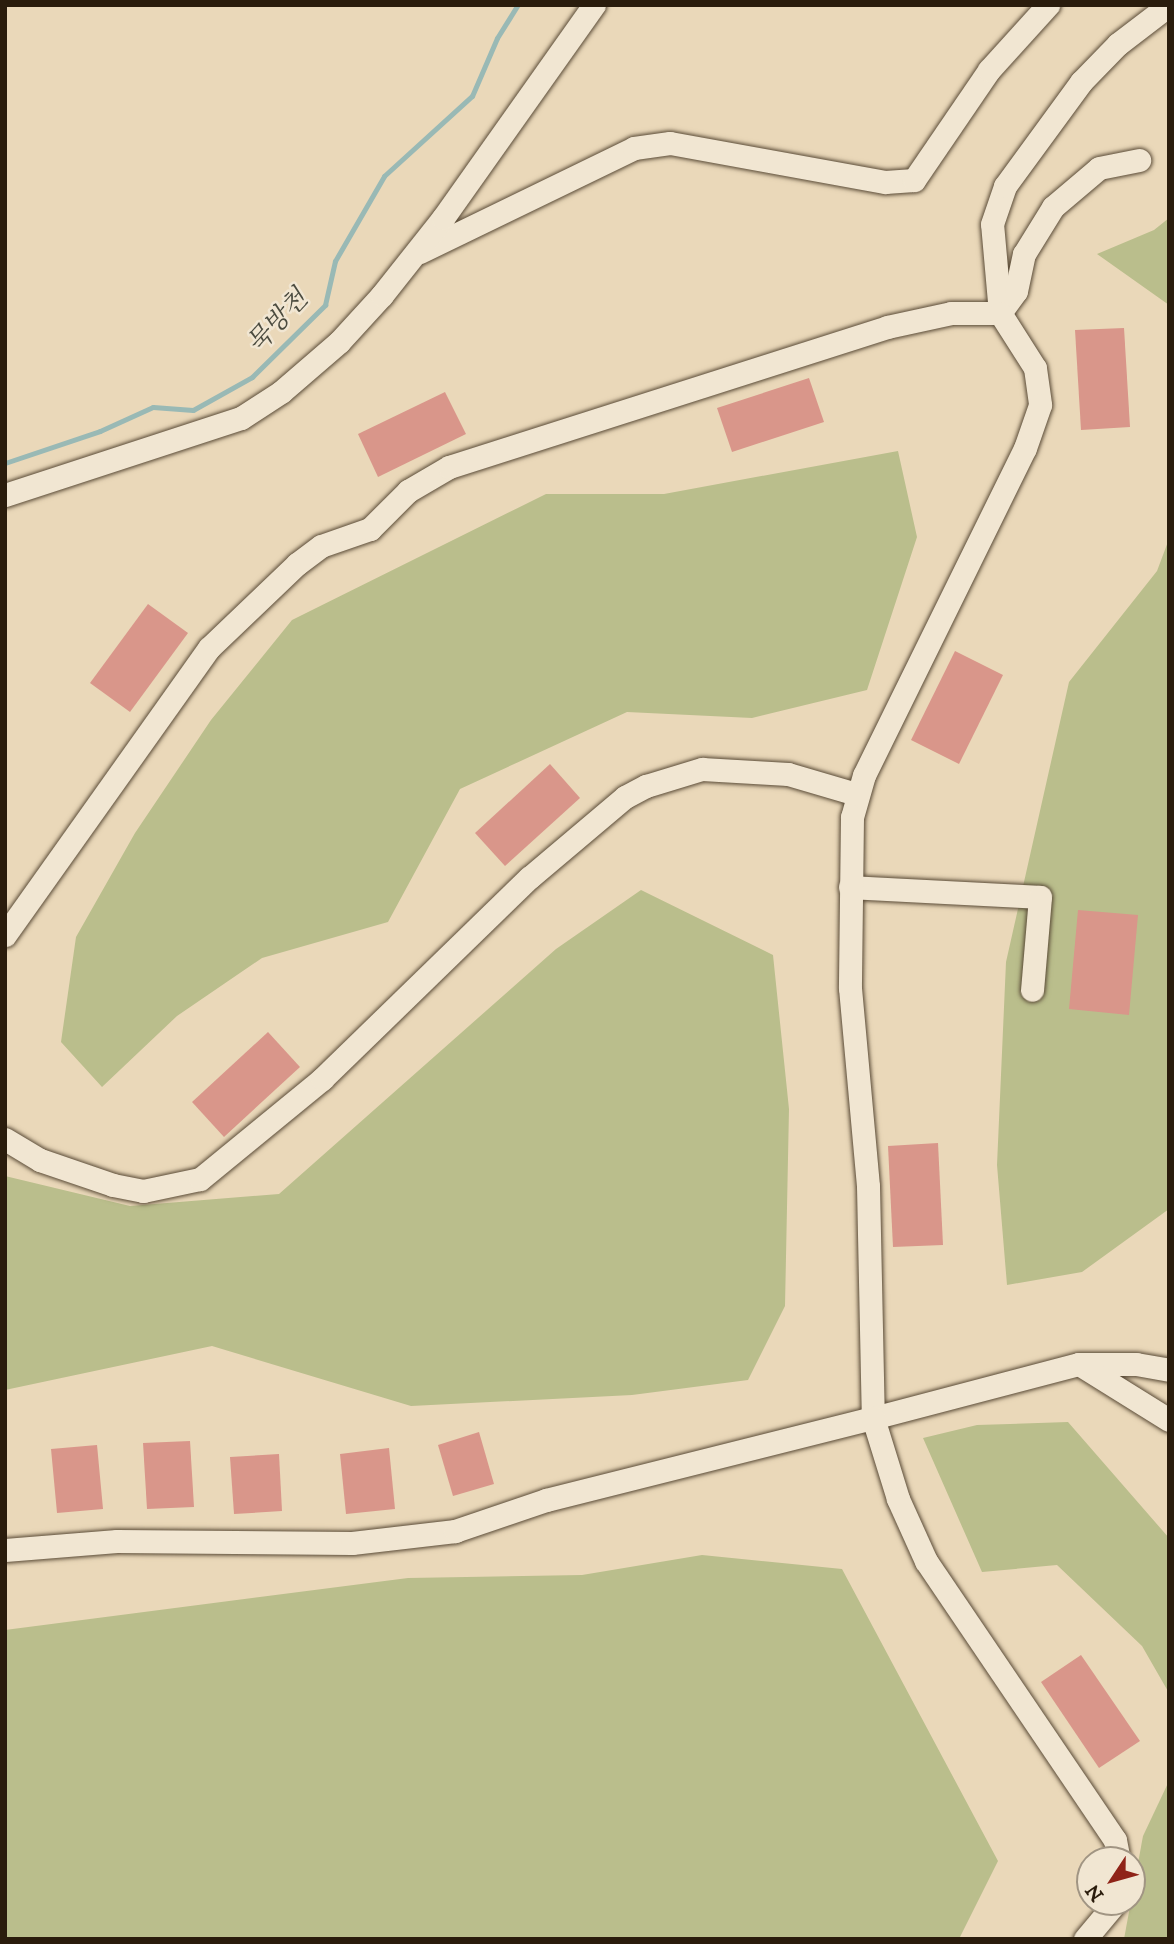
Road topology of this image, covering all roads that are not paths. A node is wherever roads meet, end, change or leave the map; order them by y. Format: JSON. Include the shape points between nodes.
{"nodes":[{"id":1,"x":594,"y":5,"type":"edge"},
{"id":2,"x":1048,"y":5,"type":"edge"},
{"id":3,"x":1169,"y":5,"type":"edge"},
{"id":4,"x":1139,"y":160,"type":"dead end"},
{"id":5,"x":414,"y":255,"type":"junction"},
{"id":6,"x":1000,"y":313,"type":"junction"},
{"id":7,"x":5,"y":495,"type":"edge"},
{"id":8,"x":856,"y":794,"type":"junction"},
{"id":9,"x":850,"y":887,"type":"junction"},
{"id":10,"x":5,"y":935,"type":"edge"},
{"id":11,"x":1032,"y":990,"type":"dead end"},
{"id":12,"x":5,"y":1139,"type":"edge"},
{"id":13,"x":1079,"y":1364,"type":"junction"},
{"id":14,"x":1169,"y":1370,"type":"edge"},
{"id":15,"x":873,"y":1418,"type":"junction"},
{"id":16,"x":1169,"y":1420,"type":"edge"},
{"id":17,"x":5,"y":1549,"type":"edge"},
{"id":18,"x":1116,"y":1846,"type":"edge"},
{"id":19,"x":1104,"y":1916,"type":"edge"},
{"id":20,"x":1085,"y":1939,"type":"edge"}],
"edges":[{"from":1,"to":5,"type":"street"},
{"from":2,"to":5,"type":"street","via":[[989,70],[914,180],[885,182],[670,143],[634,148]]},
{"from":3,"to":6,"type":"street","via":[[1118,44],[1080,82],[1005,186],[992,224]]},
{"from":4,"to":6,"type":"street","via":[[1099,168],[1053,207],[1024,254],[1016,291]]},
{"from":5,"to":7,"type":"street","via":[[339,342],[241,418]]},
{"from":6,"to":8,"type":"street","via":[[1035,368],[1040,405],[1026,448]]},
{"from":6,"to":10,"type":"street","via":[[951,313],[887,327],[449,467],[408,491],[370,529],[321,546],[297,564],[209,648]]},
{"from":8,"to":9,"type":"street"},
{"from":8,"to":12,"type":"street","via":[[788,774],[702,769],[625,797],[529,878],[322,1079],[200,1178],[143,1191],[113,1185],[40,1160]]},
{"from":9,"to":11,"type":"street","via":[[1040,897]]},
{"from":9,"to":15,"type":"street","via":[[850,988],[868,1186]]},
{"from":13,"to":14,"type":"street","via":[[1136,1364]]},
{"from":13,"to":15,"type":"street"},
{"from":13,"to":16,"type":"street"},
{"from":15,"to":17,"type":"street","via":[[546,1500],[455,1531],[352,1544],[117,1541]]},
{"from":15,"to":18,"type":"street","via":[[898,1499],[926,1561]]},
{"from":19,"to":20,"type":"street"}]}
